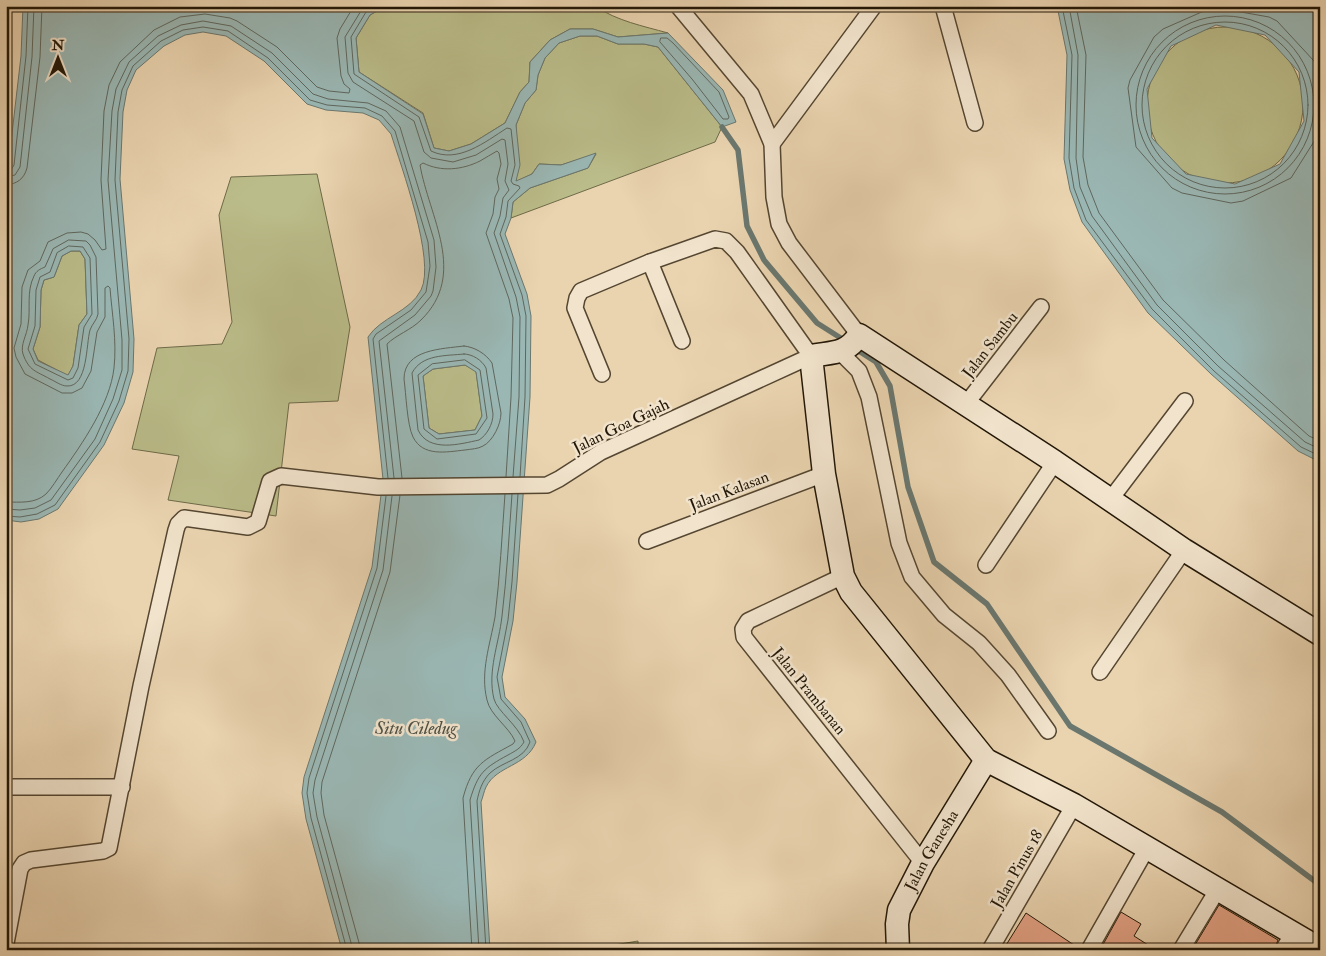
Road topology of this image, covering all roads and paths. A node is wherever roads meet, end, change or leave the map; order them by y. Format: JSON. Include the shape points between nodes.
{"nodes":[{"id":1,"x":678,"y":6,"type":"edge"},
{"id":2,"x":874,"y":6,"type":"edge"},
{"id":3,"x":943,"y":6,"type":"edge"},
{"id":4,"x":975,"y":123,"type":"dead end"},
{"id":5,"x":772,"y":144,"type":"junction"},
{"id":6,"x":650,"y":262,"type":"junction"},
{"id":7,"x":1041,"y":307,"type":"dead end"},
{"id":8,"x":682,"y":341,"type":"dead end"},
{"id":9,"x":849,"y":344,"type":"junction"},
{"id":10,"x":811,"y":356,"type":"junction"},
{"id":11,"x":602,"y":374,"type":"dead end"},
{"id":12,"x":1185,"y":401,"type":"dead end"},
{"id":13,"x":966,"y":404,"type":"junction"},
{"id":14,"x":1055,"y":462,"type":"junction"},
{"id":15,"x":824,"y":474,"type":"junction"},
{"id":16,"x":1110,"y":500,"type":"junction"},
{"id":17,"x":647,"y":541,"type":"dead end"},
{"id":18,"x":1184,"y":550,"type":"junction"},
{"id":19,"x":986,"y":565,"type":"dead end"},
{"id":20,"x":843,"y":576,"type":"junction"},
{"id":21,"x":1320,"y":634,"type":"edge"},
{"id":22,"x":1100,"y":672,"type":"dead end"},
{"id":23,"x":1048,"y":731,"type":"dead end"},
{"id":24,"x":986,"y":760,"type":"junction"},
{"id":25,"x":6,"y":787,"type":"edge"},
{"id":26,"x":122,"y":788,"type":"junction"},
{"id":27,"x":1074,"y":805,"type":"junction"},
{"id":28,"x":1147,"y":848,"type":"junction"},
{"id":29,"x":923,"y":863,"type":"junction"},
{"id":30,"x":1218,"y":889,"type":"junction"},
{"id":31,"x":1288,"y":942,"type":"edge"},
{"id":32,"x":6,"y":943,"type":"edge"},
{"id":33,"x":1320,"y":949,"type":"edge"},
{"id":34,"x":898,"y":950,"type":"edge"},
{"id":35,"x":990,"y":950,"type":"edge"},
{"id":36,"x":1088,"y":950,"type":"edge"},
{"id":37,"x":1181,"y":950,"type":"edge"}],
"edges":[{"from":1,"to":5,"type":"street","via":[[751,94]]},
{"from":2,"to":5,"type":"street"},
{"from":3,"to":4,"type":"street"},
{"from":5,"to":9,"type":"street","via":[[774,197],[779,224]]},
{"from":6,"to":8,"type":"street"},
{"from":6,"to":10,"type":"street","via":[[715,239],[726,241]]},
{"from":6,"to":11,"type":"street","via":[[581,291],[577,298],[575,308]]},
{"from":7,"to":13,"type":"street","name":"Jalan Sambu"},
{"from":9,"to":10,"type":"street"},
{"from":9,"to":13,"type":"street"},
{"from":9,"to":23,"type":"street","via":[[869,397],[899,543],[912,577],[944,615],[979,643],[1008,675]]},
{"from":10,"to":15,"type":"street"},
{"from":10,"to":26,"type":"street","name":"Jalan Goa Gajah","via":[[601,452],[547,485],[378,487],[281,476],[270,481],[258,522],[253,525],[180,520],[141,686]]},
{"from":12,"to":16,"type":"street"},
{"from":13,"to":14,"type":"street"},
{"from":14,"to":16,"type":"street"},
{"from":14,"to":19,"type":"street"},
{"from":15,"to":17,"type":"street","name":"Jalan Kalasan"},
{"from":15,"to":20,"type":"street"},
{"from":16,"to":18,"type":"street"},
{"from":18,"to":21,"type":"street"},
{"from":18,"to":22,"type":"street"},
{"from":20,"to":24,"type":"street","via":[[851,592]]},
{"from":20,"to":29,"type":"street","name":"Jalan Prambanan","via":[[748,621],[743,629],[744,637]]},
{"from":24,"to":27,"type":"street"},
{"from":24,"to":29,"type":"street","name":"Jalan Ganesha"},
{"from":25,"to":26,"type":"street"},
{"from":26,"to":32,"type":"street","via":[[109,848],[24,863],[20,869]]},
{"from":27,"to":28,"type":"street"},
{"from":27,"to":35,"type":"street","name":"Jalan Pinus 18"},
{"from":28,"to":30,"type":"street"},
{"from":28,"to":36,"type":"street"},
{"from":29,"to":34,"type":"street","name":"Jalan Ganesha","via":[[899,910]]},
{"from":30,"to":31,"type":"street"},
{"from":30,"to":37,"type":"street"},
{"from":31,"to":33,"type":"street"}]}
